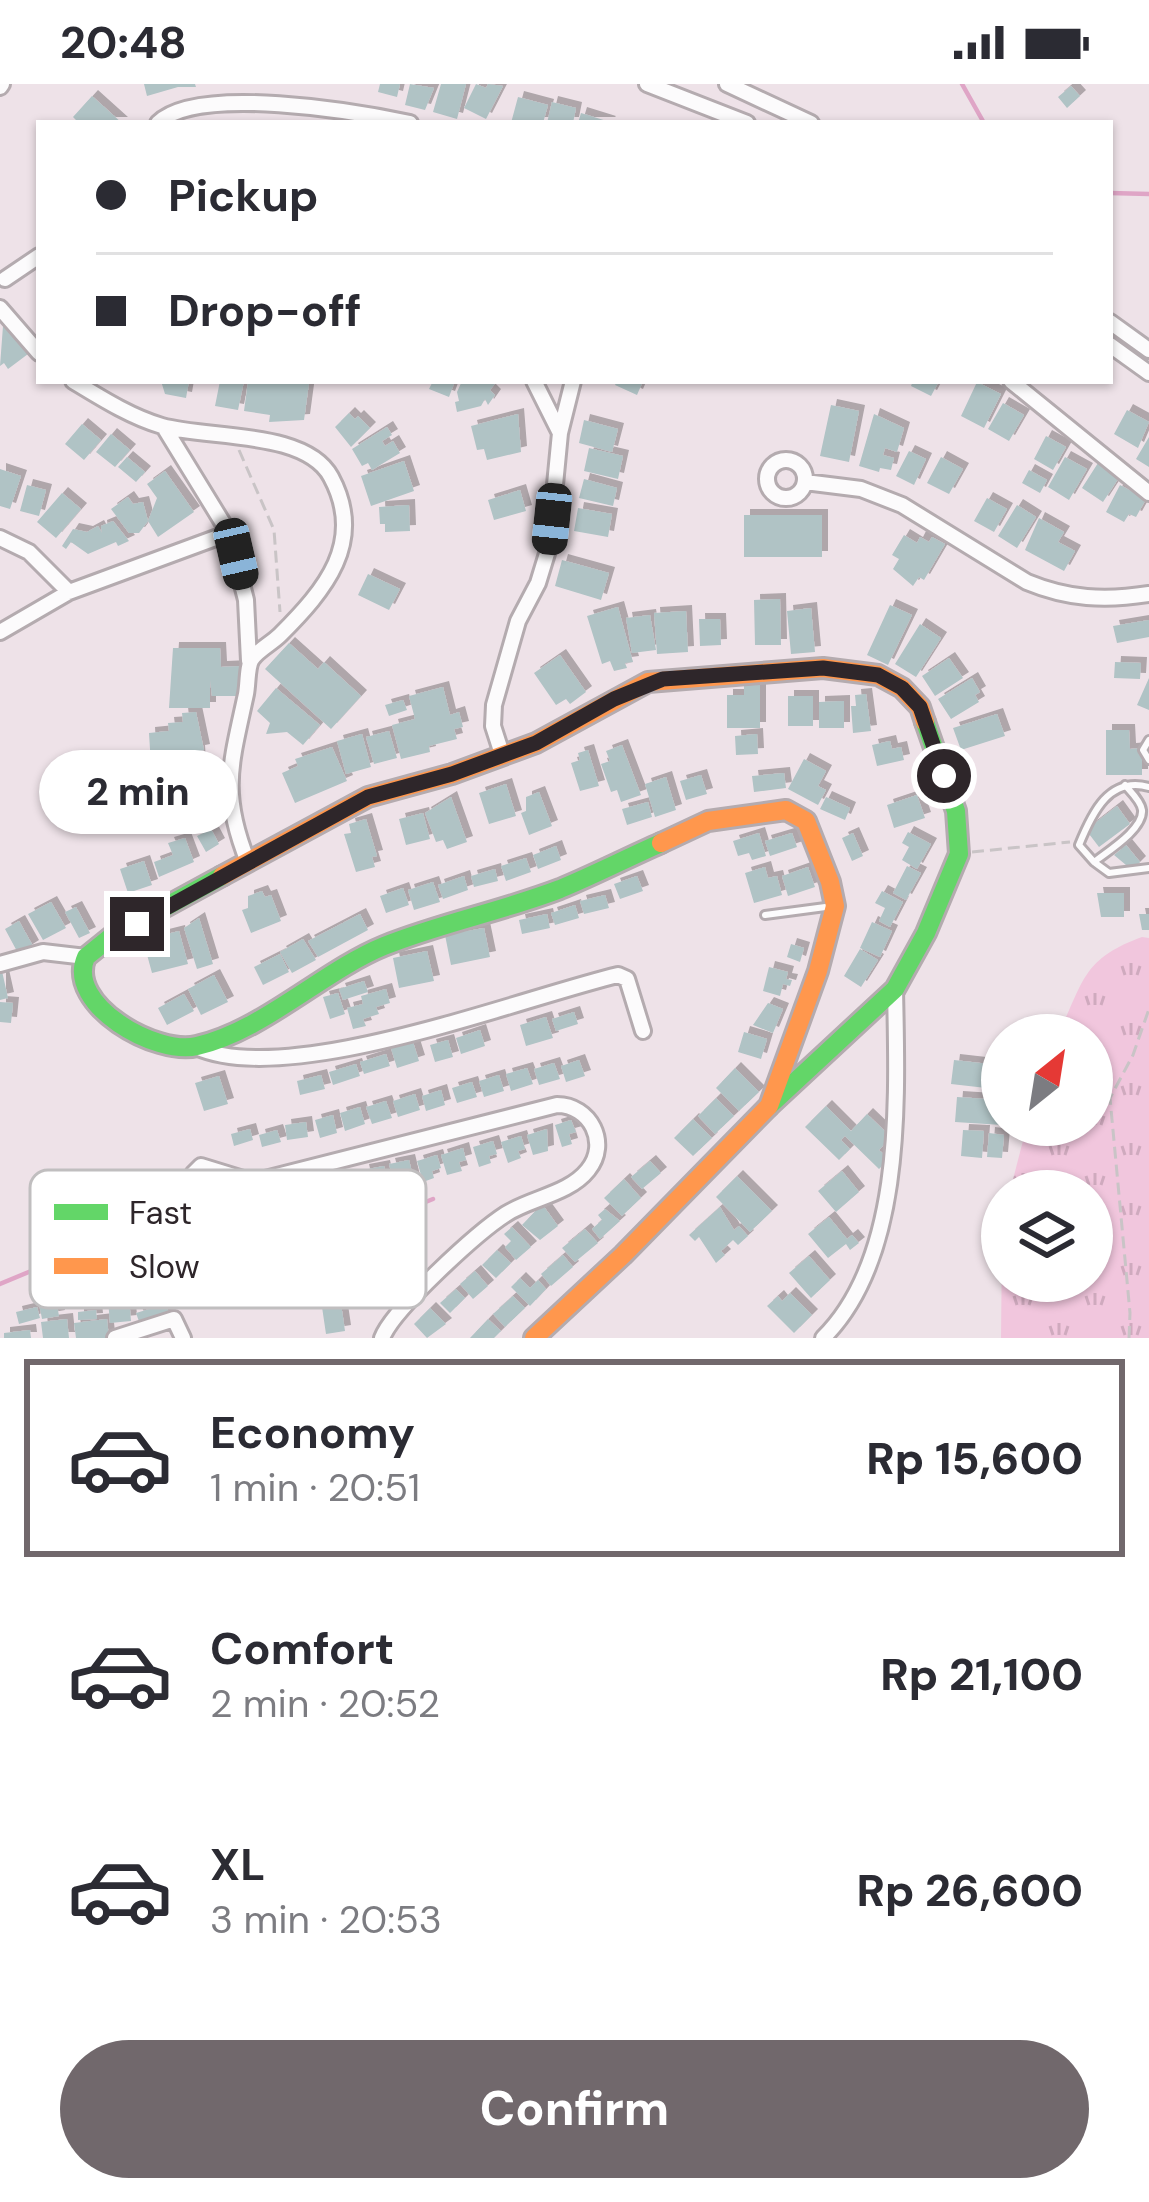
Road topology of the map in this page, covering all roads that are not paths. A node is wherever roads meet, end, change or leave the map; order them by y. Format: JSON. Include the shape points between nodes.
{"nodes":[{"id":1,"x":647,"y":84,"type":"edge"},
{"id":2,"x":727,"y":84,"type":"edge"},
{"id":3,"x":161,"y":120,"type":"edge"},
{"id":4,"x":394,"y":120,"type":"edge"},
{"id":5,"x":738,"y":120,"type":"edge"},
{"id":6,"x":805,"y":120,"type":"edge"},
{"id":7,"x":36,"y":258,"type":"edge"},
{"id":8,"x":3,"y":277,"type":"edge"},
{"id":9,"x":0,"y":305,"type":"edge"},
{"id":10,"x":1113,"y":324,"type":"edge"},
{"id":11,"x":1113,"y":347,"type":"edge"},
{"id":12,"x":36,"y":348,"type":"edge"},
{"id":13,"x":1149,"y":350,"type":"edge"},
{"id":14,"x":1149,"y":373,"type":"edge"},
{"id":15,"x":78,"y":384,"type":"edge"},
{"id":16,"x":536,"y":384,"type":"edge"},
{"id":17,"x":572,"y":384,"type":"edge"},
{"id":18,"x":1015,"y":384,"type":"edge"},
{"id":19,"x":164,"y":427,"type":"junction"},
{"id":20,"x":560,"y":433,"type":"junction"},
{"id":21,"x":805,"y":482,"type":"dead end"},
{"id":22,"x":1149,"y":493,"type":"edge"},
{"id":23,"x":229,"y":533,"type":"junction"},
{"id":24,"x":0,"y":538,"type":"edge"},
{"id":25,"x":69,"y":592,"type":"junction"},
{"id":26,"x":1149,"y":594,"type":"edge"},
{"id":27,"x":0,"y":632,"type":"edge"},
{"id":28,"x":249,"y":661,"type":"junction"},
{"id":29,"x":1149,"y":740,"type":"edge"},
{"id":30,"x":502,"y":754,"type":"junction"},
{"id":31,"x":1149,"y":760,"type":"edge"},
{"id":32,"x":1125,"y":784,"type":"junction"},
{"id":33,"x":1149,"y":787,"type":"edge"},
{"id":34,"x":248,"y":862,"type":"junction"},
{"id":35,"x":1094,"y":862,"type":"junction"},
{"id":36,"x":1149,"y":868,"type":"edge"},
{"id":37,"x":835,"y":906,"type":"junction"},
{"id":38,"x":765,"y":915,"type":"dead end"},
{"id":39,"x":86,"y":957,"type":"junction"},
{"id":40,"x":0,"y":964,"type":"edge"},
{"id":41,"x":895,"y":988,"type":"junction"},
{"id":42,"x":643,"y":1031,"type":"dead end"},
{"id":43,"x":196,"y":1047,"type":"junction"},
{"id":44,"x":769,"y":1106,"type":"junction"},
{"id":45,"x":300,"y":1170,"type":"edge"},
{"id":46,"x":426,"y":1286,"type":"edge"},
{"id":47,"x":402,"y":1308,"type":"edge"},
{"id":48,"x":115,"y":1338,"type":"edge"},
{"id":49,"x":183,"y":1338,"type":"edge"},
{"id":50,"x":382,"y":1338,"type":"edge"},
{"id":51,"x":534,"y":1338,"type":"edge"},
{"id":52,"x":824,"y":1338,"type":"edge"}],
"edges":[{"from":1,"to":5,"type":"street"},
{"from":2,"to":6,"type":"street"},
{"from":3,"to":4,"type":"street","via":[[230,104],[322,106]]},
{"from":7,"to":8,"type":"street"},
{"from":8,"to":9,"type":"street","via":[[8,291]]},
{"from":9,"to":12,"type":"street"},
{"from":10,"to":13,"type":"street"},
{"from":11,"to":14,"type":"street"},
{"from":15,"to":19,"type":"street"},
{"from":16,"to":20,"type":"street"},
{"from":17,"to":20,"type":"street"},
{"from":18,"to":22,"type":"street"},
{"from":19,"to":23,"type":"street"},
{"from":19,"to":28,"type":"street","via":[[307,452],[327,470],[345,516],[336,564]]},
{"from":20,"to":30,"type":"street","via":[[549,547],[494,705]]},
{"from":21,"to":26,"type":"street","via":[[861,489],[902,505],[1047,591],[1099,599]]},
{"from":23,"to":25,"type":"street"},
{"from":23,"to":28,"type":"street","via":[[246,600]]},
{"from":24,"to":25,"type":"street","via":[[29,552]]},
{"from":25,"to":27,"type":"street"},
{"from":28,"to":34,"type":"street","via":[[229,794]]},
{"from":29,"to":31,"type":"lane"},
{"from":30,"to":34,"type":"street","via":[[368,797]]},
{"from":30,"to":41,"type":"street","via":[[663,679],[823,668],[878,675],[902,688],[920,707],[956,811],[959,854]]},
{"from":32,"to":33,"type":"lane"},
{"from":32,"to":35,"type":"lane","via":[[1096,808],[1078,845]]},
{"from":32,"to":35,"type":"lane","via":[[1142,815]]},
{"from":34,"to":39,"type":"street"},
{"from":35,"to":36,"type":"lane","via":[[1109,873]]},
{"from":37,"to":38,"type":"lane"},
{"from":37,"to":43,"type":"street","via":[[797,813],[726,816],[559,889],[381,947]]},
{"from":37,"to":44,"type":"street"},
{"from":39,"to":40,"type":"street","via":[[43,952]]},
{"from":39,"to":43,"type":"street","via":[[83,984],[93,1003],[146,1039]]},
{"from":41,"to":44,"type":"street"},
{"from":41,"to":52,"type":"street","via":[[892,1150],[879,1238],[845,1317]]},
{"from":42,"to":43,"type":"street","via":[[627,980],[618,975],[280,1060]]},
{"from":44,"to":51,"type":"street"},
{"from":45,"to":46,"type":"street","via":[[557,1105],[580,1108],[595,1128],[596,1153],[584,1175],[505,1215]]},
{"from":47,"to":50,"type":"street"},
{"from":48,"to":49,"type":"street","via":[[174,1318]]}]}
